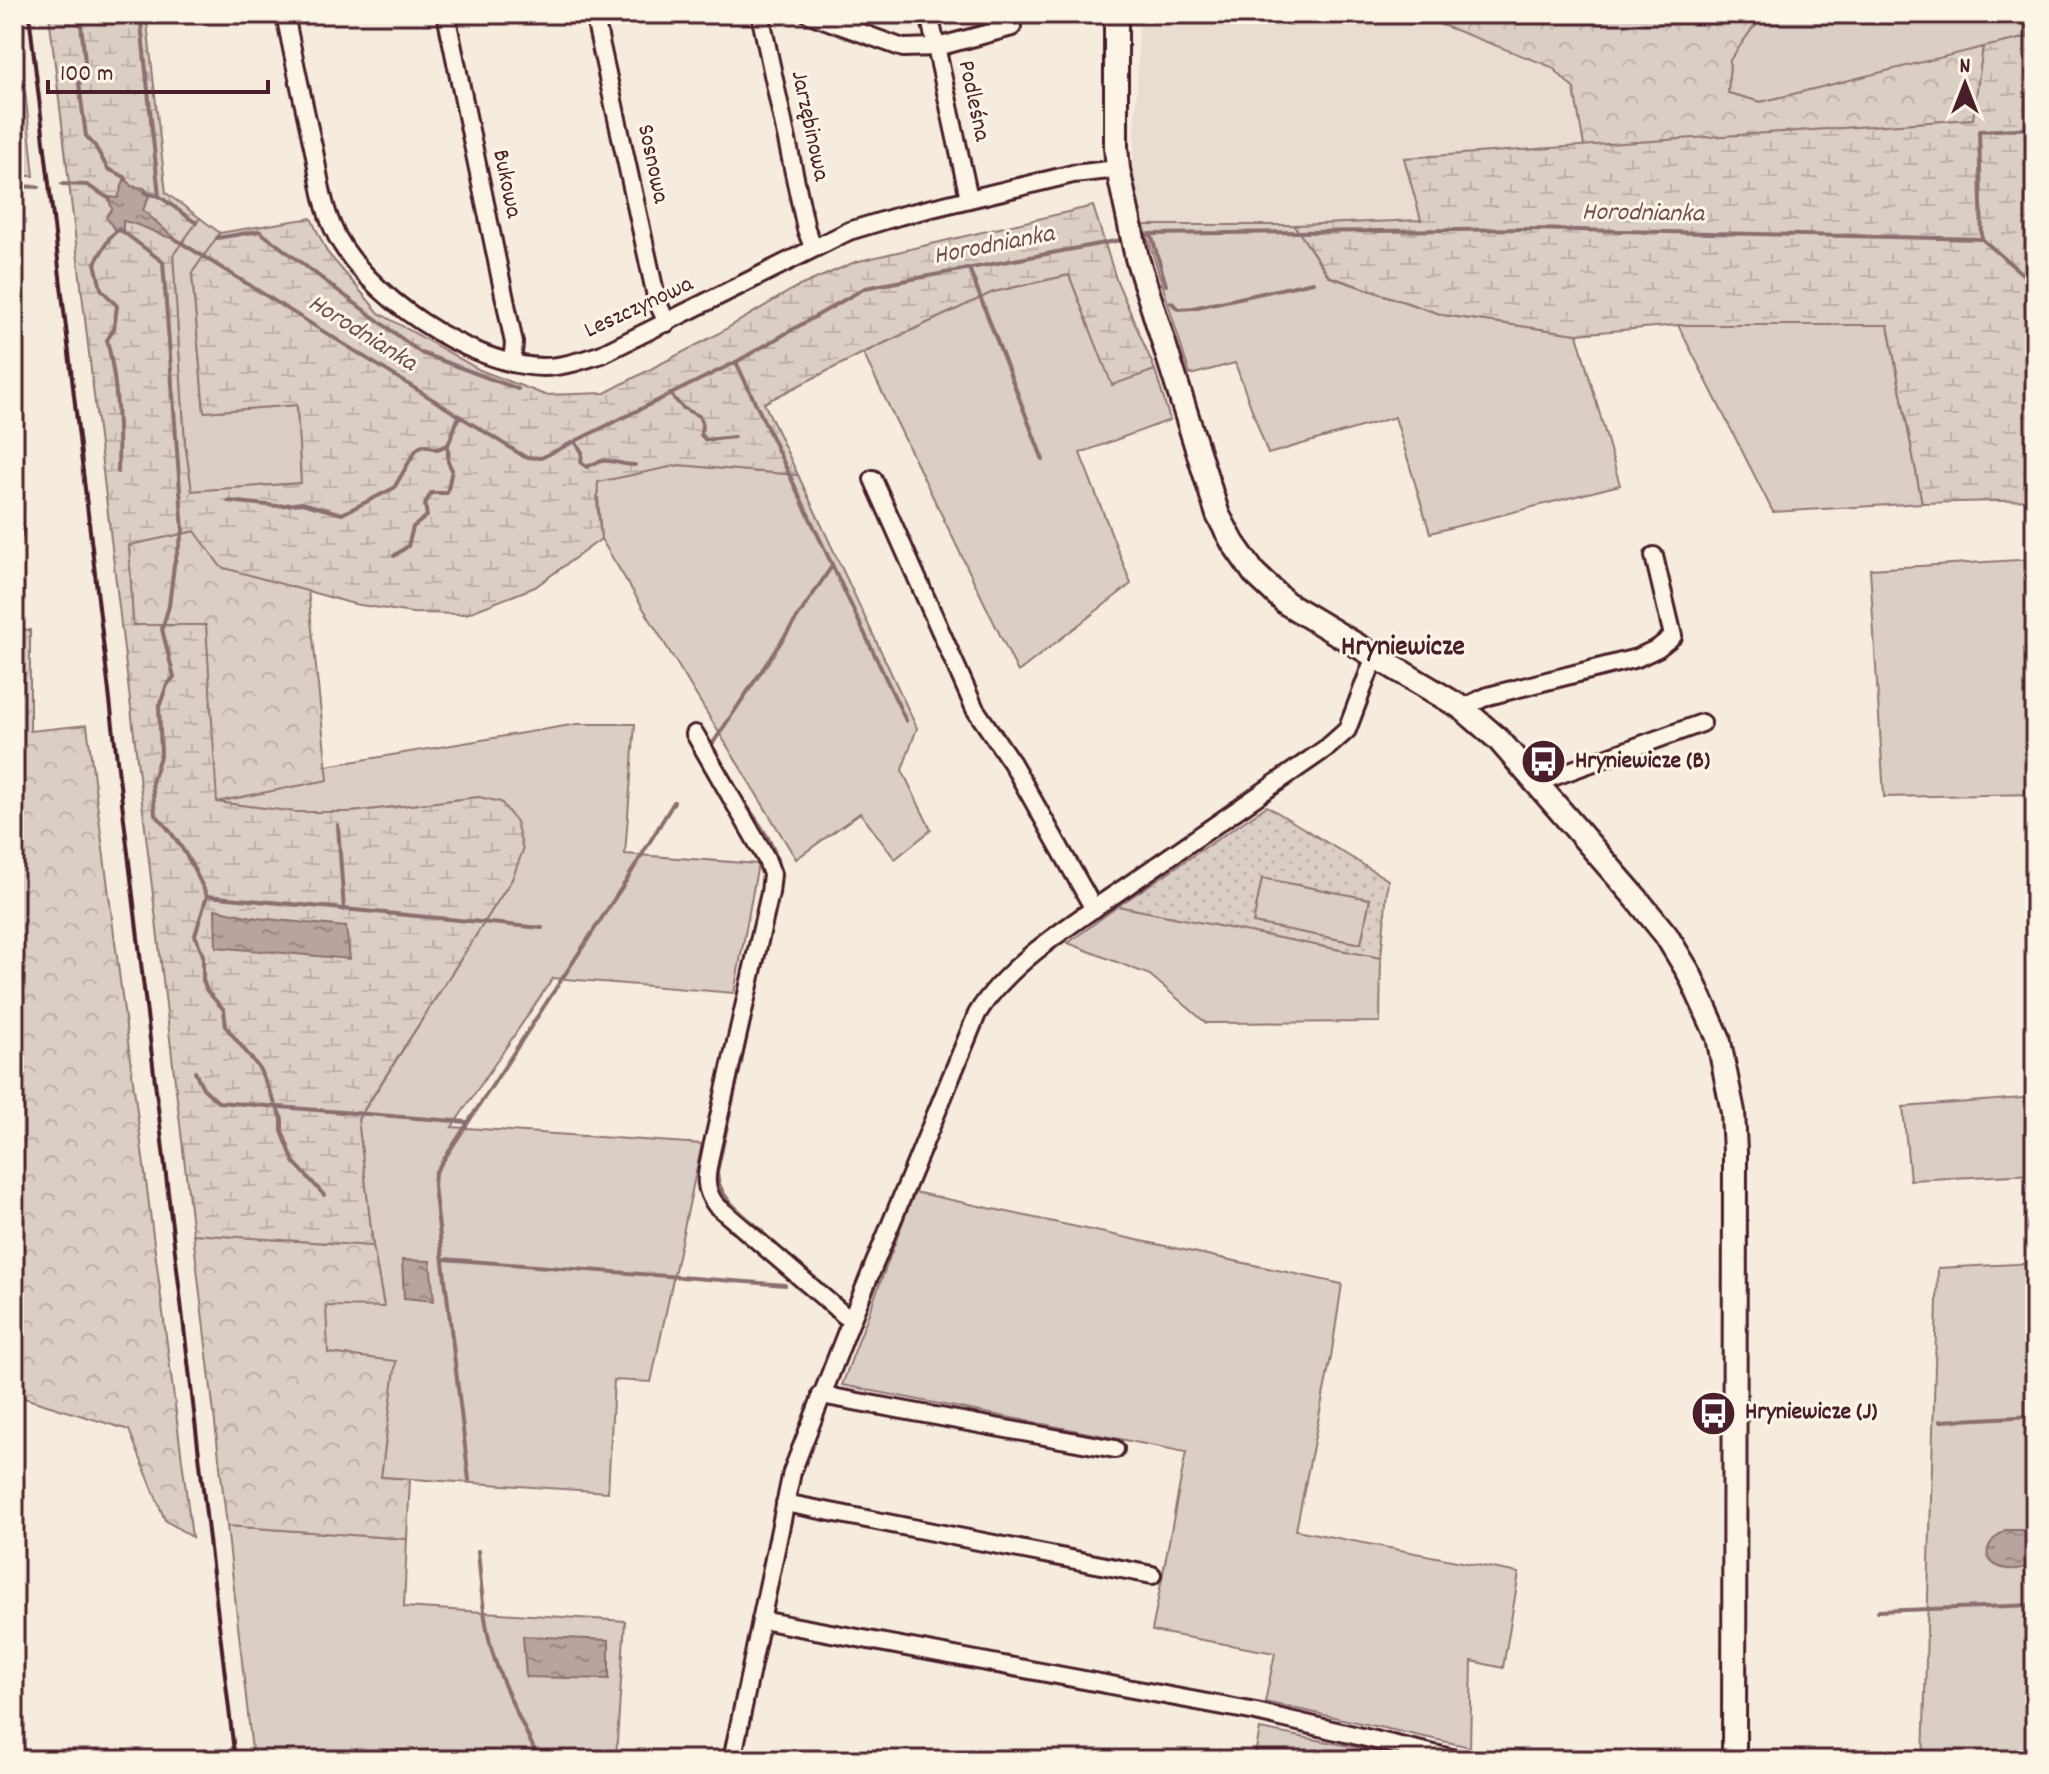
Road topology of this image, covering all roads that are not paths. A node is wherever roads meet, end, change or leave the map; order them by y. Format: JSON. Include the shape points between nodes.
{"nodes":[{"id":1,"x":285,"y":14,"type":"edge"},
{"id":2,"x":446,"y":14,"type":"edge"},
{"id":3,"x":594,"y":14,"type":"edge"},
{"id":4,"x":762,"y":14,"type":"edge"},
{"id":5,"x":809,"y":14,"type":"edge"},
{"id":6,"x":929,"y":14,"type":"edge"},
{"id":7,"x":1009,"y":14,"type":"edge"},
{"id":8,"x":1116,"y":14,"type":"edge"},
{"id":9,"x":937,"y":47,"type":"junction"},
{"id":10,"x":1118,"y":169,"type":"junction"},
{"id":11,"x":969,"y":198,"type":"junction"},
{"id":12,"x":813,"y":247,"type":"junction"},
{"id":13,"x":667,"y":323,"type":"junction"},
{"id":14,"x":512,"y":363,"type":"junction"},
{"id":15,"x":873,"y":479,"type":"dead end"},
{"id":16,"x":1654,"y":556,"type":"dead end"},
{"id":17,"x":1375,"y":656,"type":"junction"},
{"id":18,"x":1462,"y":708,"type":"junction"},
{"id":19,"x":1702,"y":723,"type":"dead end"},
{"id":20,"x":695,"y":734,"type":"dead end"},
{"id":21,"x":1539,"y":782,"type":"junction"},
{"id":22,"x":1094,"y":909,"type":"junction"},
{"id":23,"x":851,"y":1321,"type":"junction"},
{"id":24,"x":821,"y":1395,"type":"junction"},
{"id":25,"x":1115,"y":1449,"type":"dead end"},
{"id":26,"x":785,"y":1503,"type":"junction"},
{"id":27,"x":1152,"y":1575,"type":"dead end"},
{"id":28,"x":761,"y":1620,"type":"junction"},
{"id":29,"x":732,"y":1760,"type":"edge"},
{"id":30,"x":1460,"y":1760,"type":"edge"},
{"id":31,"x":1734,"y":1760,"type":"edge"}],
"edges":[{"from":1,"to":14,"type":"street","name":"Leszczynowa","via":[[328,215],[347,253],[374,286],[410,312],[456,342]]},
{"from":2,"to":14,"type":"street","name":"Bukowa","via":[[514,343]]},
{"from":3,"to":13,"type":"street","name":"Sosnowa","via":[[657,301]]},
{"from":4,"to":12,"type":"street","name":"Jarzębinowa"},
{"from":5,"to":9,"type":"street","via":[[903,48]]},
{"from":6,"to":9,"type":"street","name":"Podleśna"},
{"from":7,"to":9,"type":"street","via":[[1012,27]]},
{"from":8,"to":10,"type":"street"},
{"from":9,"to":11,"type":"street","name":"Podleśna"},
{"from":10,"to":11,"type":"street","name":"Leszczynowa"},
{"from":10,"to":17,"type":"street","via":[[1137,258],[1218,515],[1254,573],[1286,603]]},
{"from":11,"to":12,"type":"street","name":"Leszczynowa","via":[[849,231]]},
{"from":12,"to":13,"type":"street","name":"Leszczynowa"},
{"from":13,"to":14,"type":"street","name":"Leszczynowa","via":[[572,364]]},
{"from":15,"to":22,"type":"street","via":[[975,709],[1012,763]]},
{"from":16,"to":18,"type":"street","via":[[1673,636],[1658,648]]},
{"from":17,"to":18,"type":"street"},
{"from":17,"to":22,"type":"street","via":[[1347,730]]},
{"from":18,"to":21,"type":"street"},
{"from":19,"to":21,"type":"street"},
{"from":20,"to":23,"type":"street","via":[[772,874],[705,1181],[708,1194]]},
{"from":21,"to":31,"type":"street","via":[[1666,935],[1703,1001],[1727,1075],[1736,1178]]},
{"from":22,"to":23,"type":"street","via":[[1005,976],[988,995]]},
{"from":23,"to":24,"type":"street"},
{"from":24,"to":25,"type":"street"},
{"from":24,"to":26,"type":"street"},
{"from":26,"to":27,"type":"street"},
{"from":26,"to":28,"type":"street"},
{"from":28,"to":29,"type":"street"},
{"from":28,"to":30,"type":"street","via":[[1256,1712]]}]}
